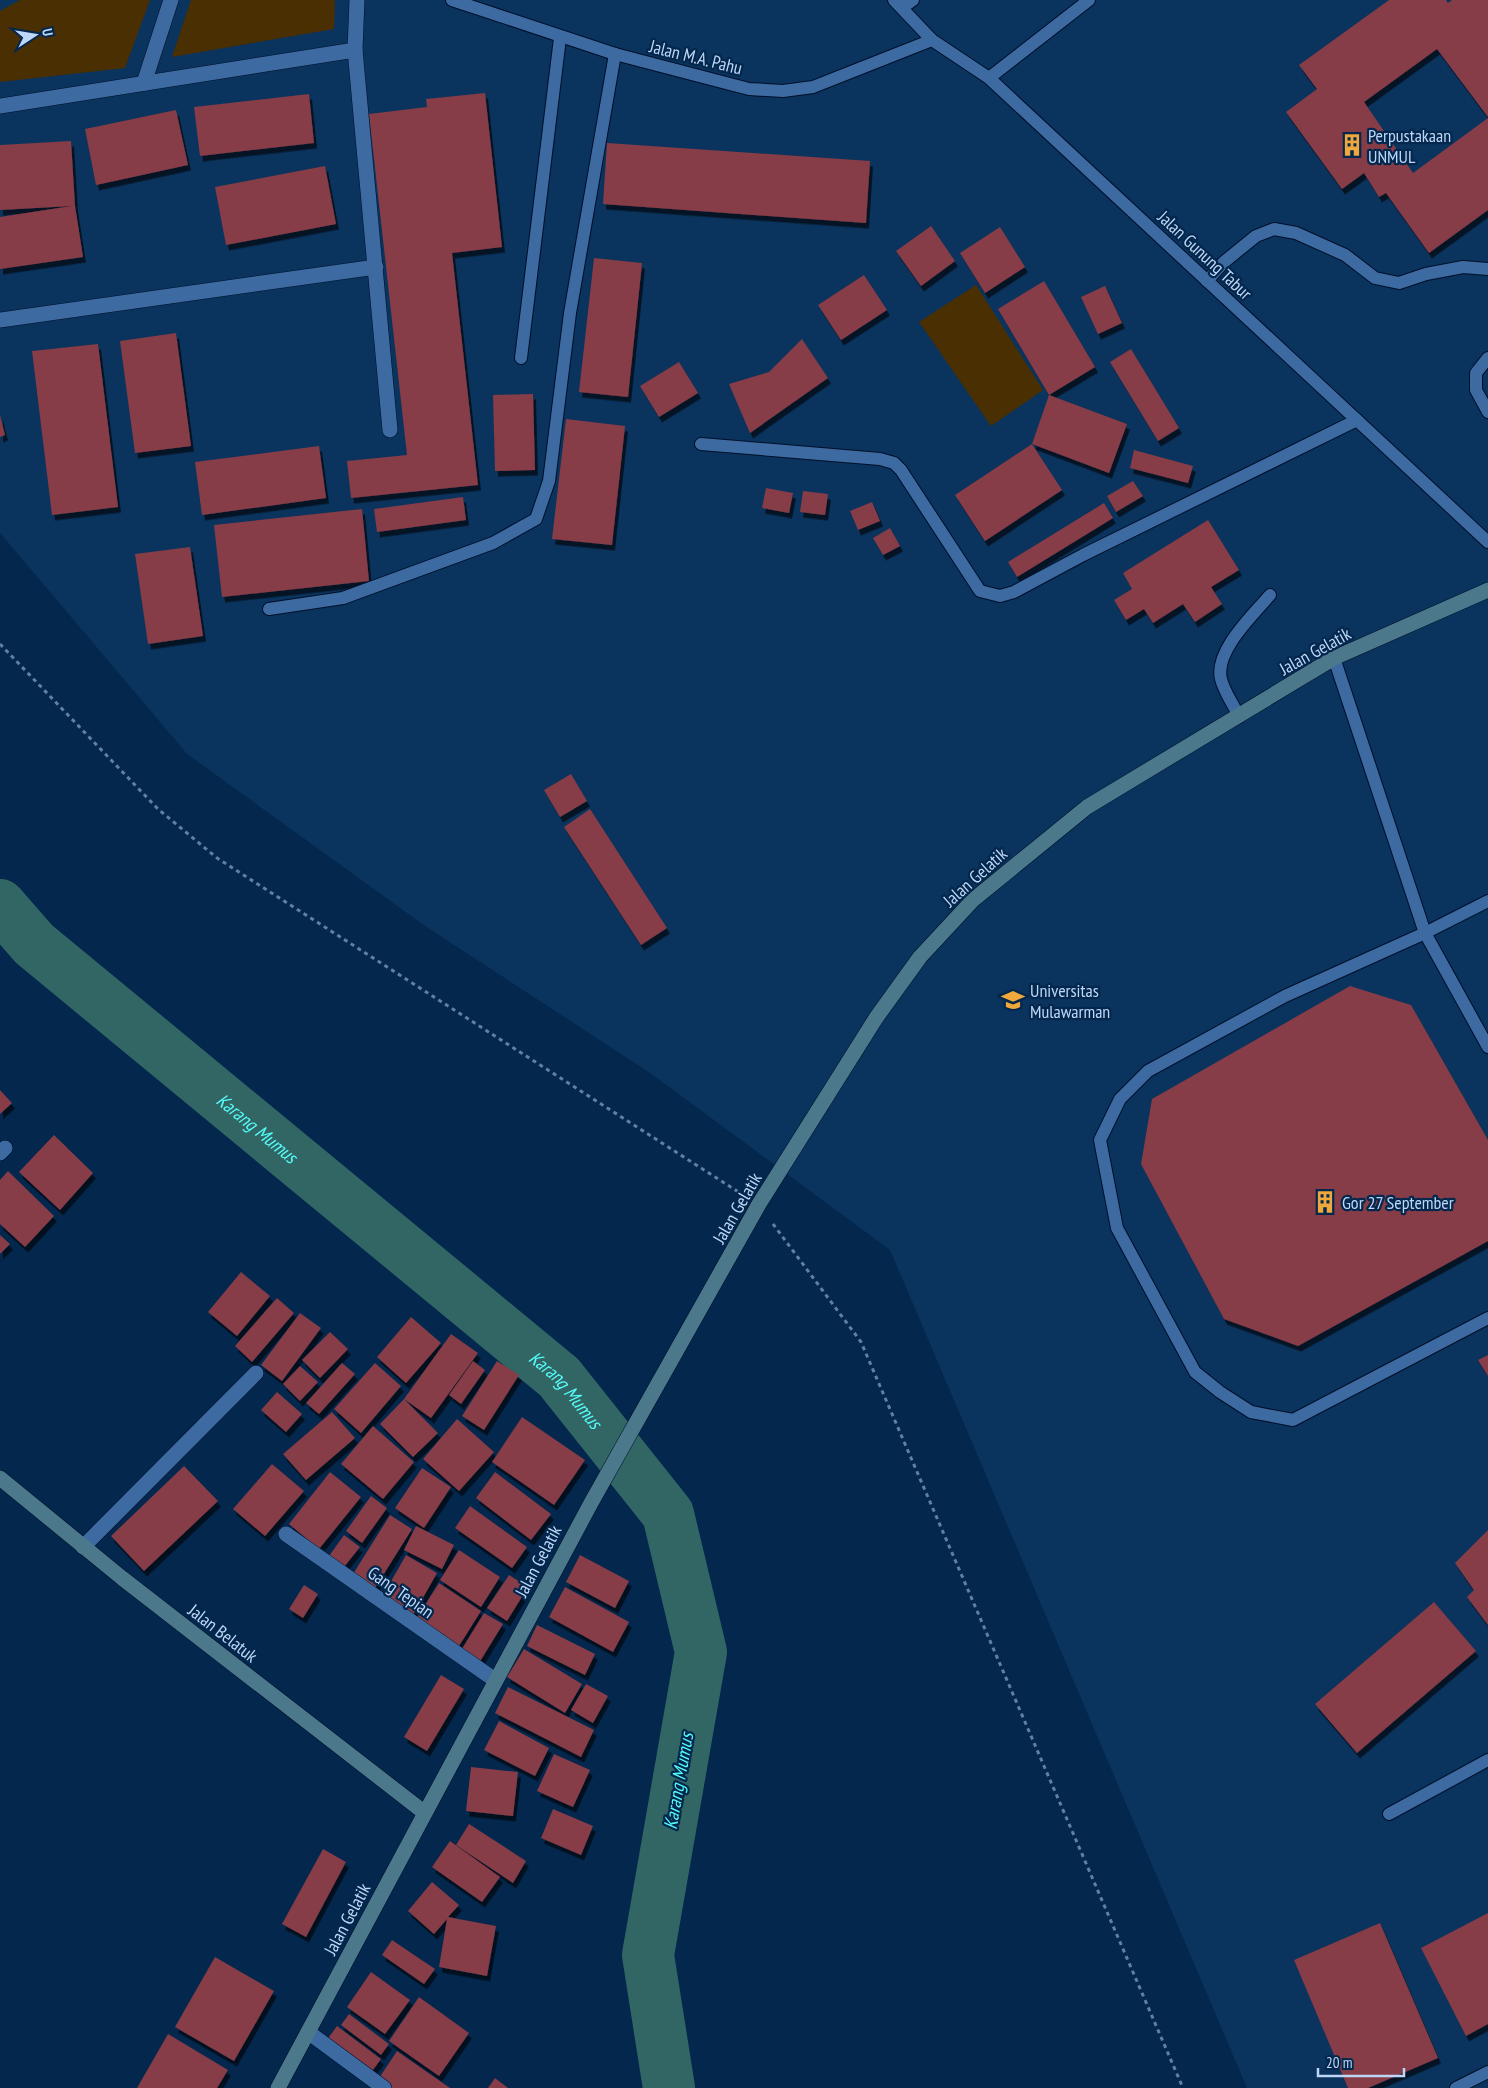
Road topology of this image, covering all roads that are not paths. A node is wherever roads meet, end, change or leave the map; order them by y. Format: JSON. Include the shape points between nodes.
{"nodes":[{"id":1,"x":171,"y":0,"type":"edge"},
{"id":2,"x":357,"y":0,"type":"edge"},
{"id":3,"x":452,"y":0,"type":"edge"},
{"id":4,"x":913,"y":0,"type":"edge"},
{"id":5,"x":1089,"y":0,"type":"edge"},
{"id":6,"x":898,"y":4,"type":"edge"},
{"id":7,"x":560,"y":38,"type":"junction"},
{"id":8,"x":932,"y":40,"type":"junction"},
{"id":9,"x":355,"y":50,"type":"junction"},
{"id":10,"x":614,"y":54,"type":"junction"},
{"id":11,"x":989,"y":78,"type":"junction"},
{"id":12,"x":144,"y":83,"type":"junction"},
{"id":13,"x":0,"y":106,"type":"edge"},
{"id":14,"x":376,"y":267,"type":"junction"},
{"id":15,"x":1488,"y":269,"type":"edge"},
{"id":16,"x":1207,"y":281,"type":"junction"},
{"id":17,"x":0,"y":320,"type":"edge"},
{"id":18,"x":521,"y":358,"type":"dead end"},
{"id":19,"x":1488,"y":358,"type":"edge"},
{"id":20,"x":1488,"y":412,"type":"edge"},
{"id":21,"x":1357,"y":420,"type":"junction"},
{"id":22,"x":390,"y":430,"type":"dead end"},
{"id":23,"x":701,"y":444,"type":"dead end"},
{"id":24,"x":1488,"y":542,"type":"edge"},
{"id":25,"x":1488,"y":590,"type":"edge"},
{"id":26,"x":1270,"y":595,"type":"dead end"},
{"id":27,"x":269,"y":609,"type":"dead end"},
{"id":28,"x":1334,"y":658,"type":"junction"},
{"id":29,"x":1240,"y":717,"type":"junction"},
{"id":30,"x":1488,"y":901,"type":"edge"},
{"id":31,"x":1426,"y":933,"type":"junction"},
{"id":32,"x":1488,"y":1047,"type":"edge"},
{"id":33,"x":1488,"y":1318,"type":"edge"},
{"id":34,"x":256,"y":1373,"type":"dead end"},
{"id":35,"x":0,"y":1478,"type":"edge"},
{"id":36,"x":286,"y":1534,"type":"dead end"},
{"id":37,"x":83,"y":1547,"type":"junction"},
{"id":38,"x":495,"y":1680,"type":"junction"},
{"id":39,"x":1488,"y":1760,"type":"edge"},
{"id":40,"x":425,"y":1814,"type":"junction"},
{"id":41,"x":1389,"y":1814,"type":"dead end"},
{"id":42,"x":308,"y":2032,"type":"junction"},
{"id":43,"x":1488,"y":2072,"type":"edge"},
{"id":44,"x":278,"y":2088,"type":"edge"},
{"id":45,"x":384,"y":2088,"type":"edge"},
{"id":46,"x":1456,"y":2088,"type":"edge"}],
"edges":[{"from":1,"to":12,"type":"street"},
{"from":2,"to":9,"type":"street"},
{"from":3,"to":7,"type":"lane","name":"Jalan M.A. Pahu"},
{"from":4,"to":6,"type":"lane"},
{"from":5,"to":11,"type":"lane"},
{"from":6,"to":8,"type":"lane","name":"Jalan Gunung Tabur"},
{"from":7,"to":10,"type":"lane","name":"Jalan M.A. Pahu"},
{"from":7,"to":18,"type":"lane"},
{"from":8,"to":10,"type":"lane","name":"Jalan M.A. Pahu","via":[[813,87],[784,91],[749,89]]},
{"from":8,"to":11,"type":"lane","name":"Jalan Gunung Tabur"},
{"from":9,"to":12,"type":"street"},
{"from":9,"to":14,"type":"street"},
{"from":10,"to":27,"type":"lane","via":[[570,313],[549,481],[536,519],[493,543],[342,598]]},
{"from":11,"to":16,"type":"lane","name":"Jalan Gunung Tabur"},
{"from":12,"to":13,"type":"street"},
{"from":14,"to":17,"type":"street"},
{"from":14,"to":22,"type":"street"},
{"from":15,"to":16,"type":"lane","via":[[1463,267],[1399,283],[1376,278],[1345,255],[1296,232],[1274,229],[1256,236]]},
{"from":16,"to":21,"type":"lane","name":"Jalan Gunung Tabur"},
{"from":19,"to":20,"type":"lane","via":[[1476,373],[1476,390]]},
{"from":21,"to":23,"type":"lane","via":[[1000,596],[980,591],[894,462],[880,458]]},
{"from":21,"to":24,"type":"lane","name":"Jalan Gunung Tabur"},
{"from":25,"to":28,"type":"street","name":"Jalan Gelatik"},
{"from":26,"to":29,"type":"lane","via":[[1230,642],[1221,667],[1220,679]]},
{"from":28,"to":29,"type":"street","name":"Jalan Gelatik"},
{"from":28,"to":31,"type":"lane"},
{"from":29,"to":38,"type":"street","name":"Jalan Gelatik","via":[[1086,807],[973,900],[920,957],[876,1018],[758,1204]]},
{"from":30,"to":31,"type":"lane"},
{"from":31,"to":32,"type":"lane"},
{"from":31,"to":33,"type":"lane","via":[[1285,996],[1148,1071],[1120,1098],[1100,1140],[1117,1228],[1195,1372],[1251,1412],[1293,1420]]},
{"from":34,"to":37,"type":"street"},
{"from":35,"to":37,"type":"street","name":"Jalan Belatuk"},
{"from":36,"to":38,"type":"street","name":"Gang Tepian"},
{"from":37,"to":40,"type":"street","name":"Jalan Belatuk"},
{"from":38,"to":40,"type":"street","name":"Jalan Gelatik"},
{"from":39,"to":41,"type":"lane"},
{"from":40,"to":42,"type":"street","name":"Jalan Gelatik"},
{"from":42,"to":44,"type":"street","name":"Jalan Gelatik"},
{"from":42,"to":45,"type":"street"},
{"from":43,"to":46,"type":"lane"}]}
